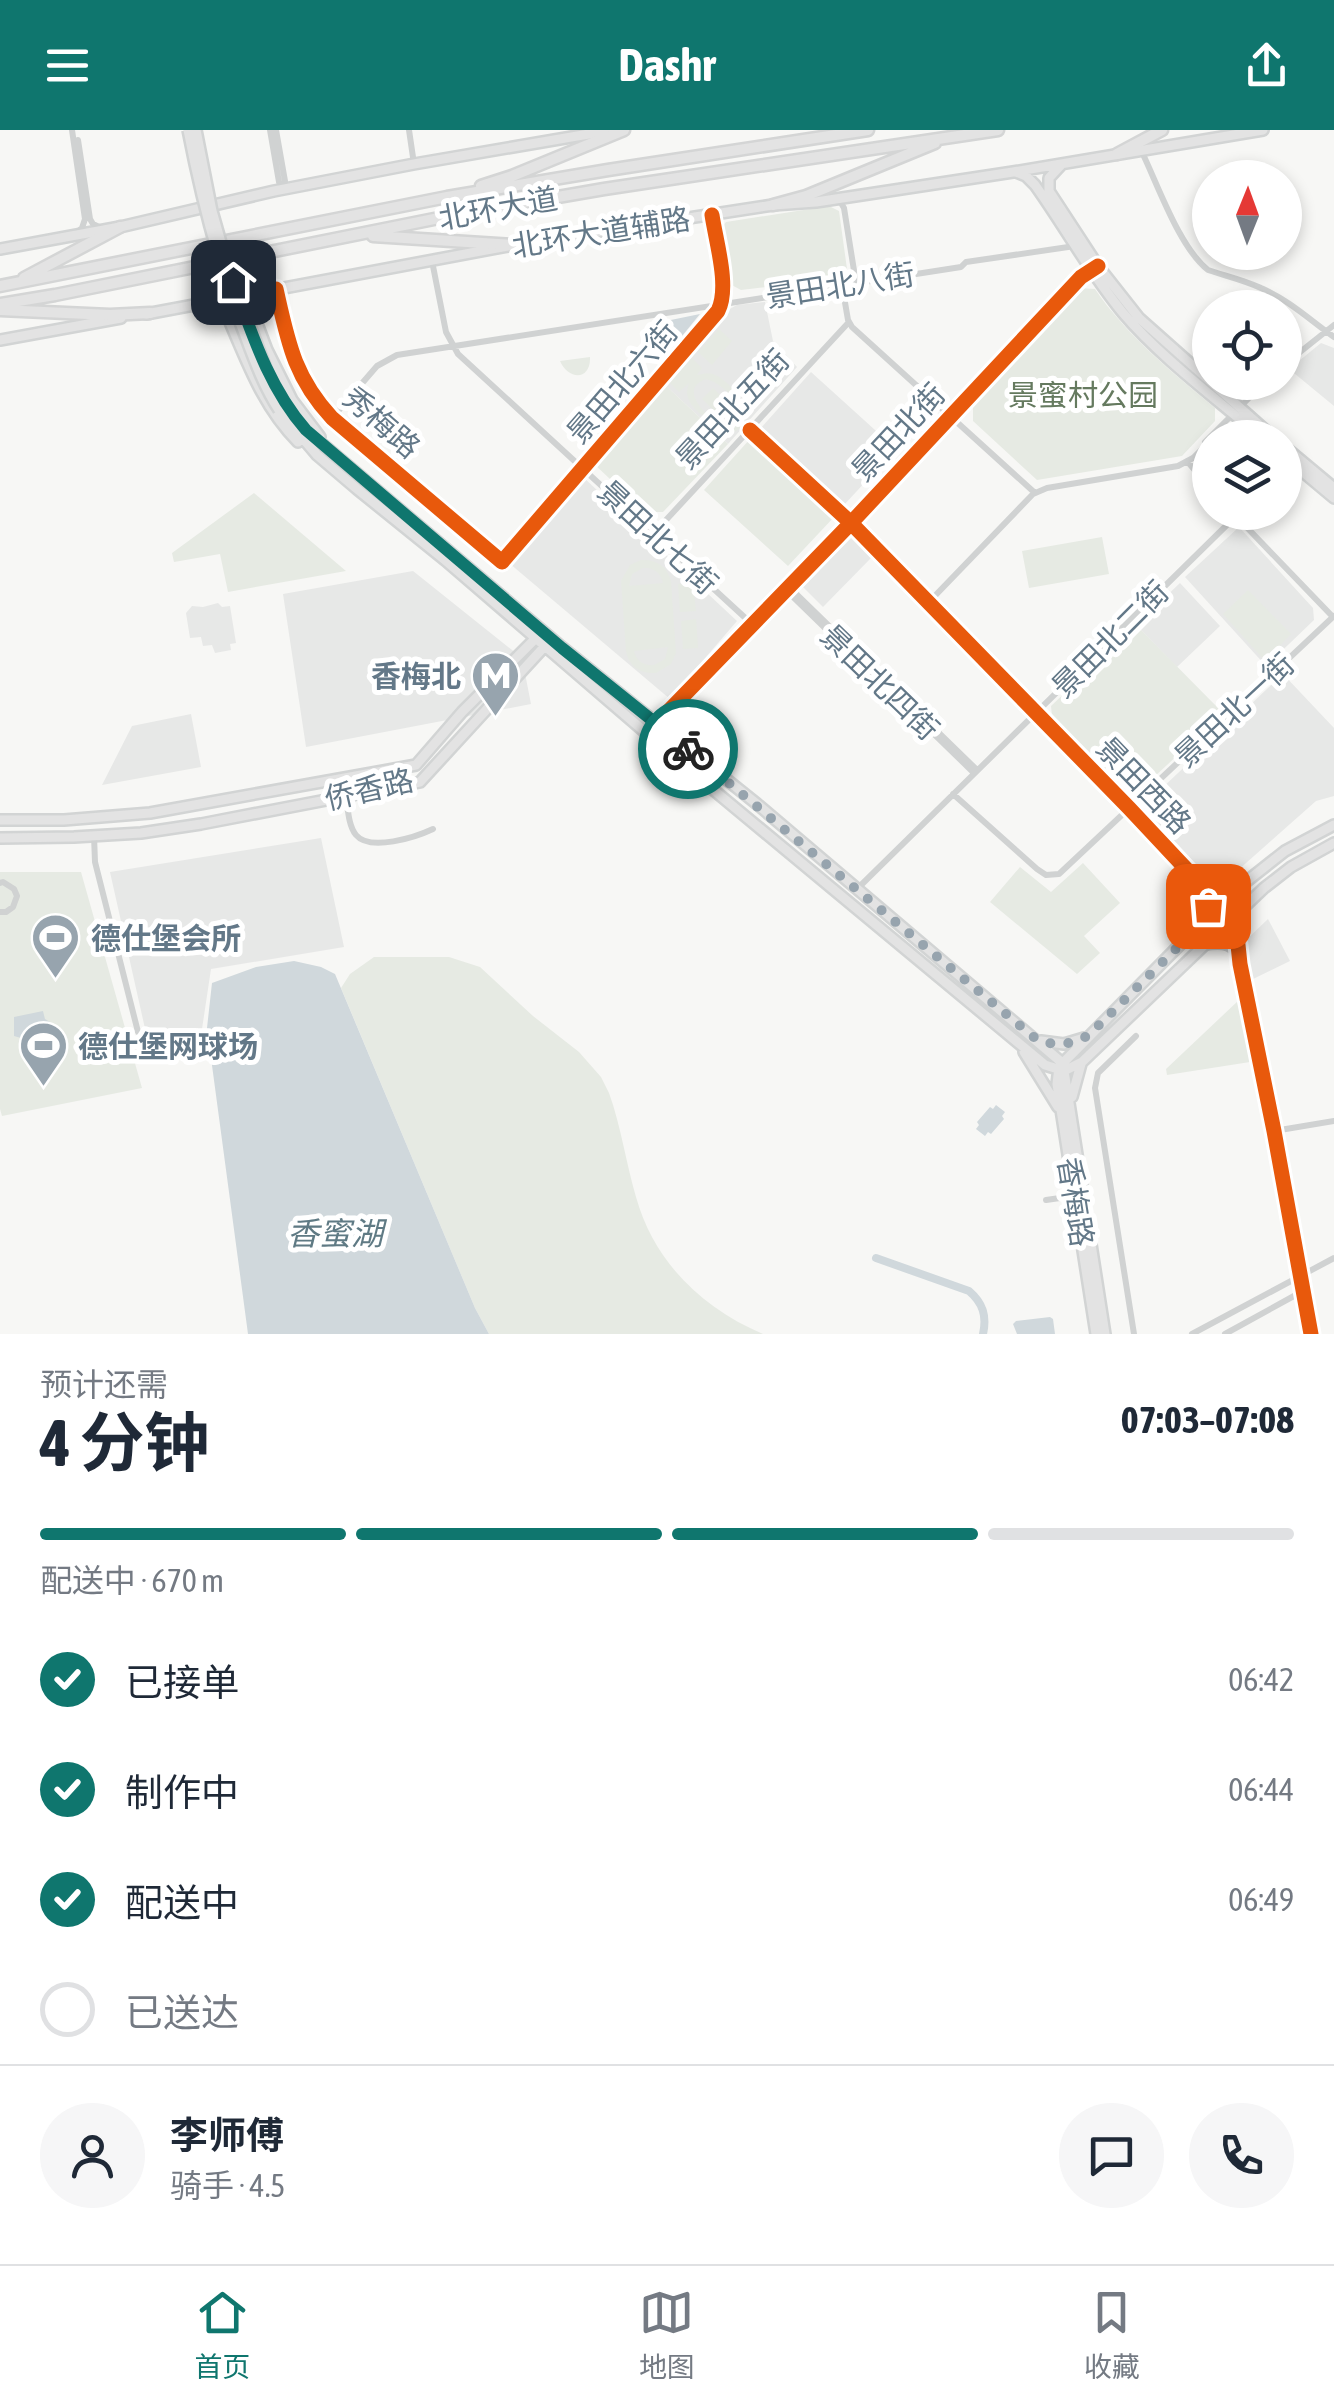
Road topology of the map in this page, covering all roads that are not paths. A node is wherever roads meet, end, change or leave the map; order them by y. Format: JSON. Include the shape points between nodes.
{"nodes":[{"id":1,"x":75,"y":130,"type":"edge"},
{"id":2,"x":188,"y":130,"type":"edge"},
{"id":3,"x":196,"y":130,"type":"edge"},
{"id":4,"x":272,"y":130,"type":"edge"},
{"id":5,"x":409,"y":130,"type":"edge"},
{"id":6,"x":612,"y":130,"type":"edge"},
{"id":7,"x":624,"y":130,"type":"edge"},
{"id":8,"x":868,"y":130,"type":"edge"},
{"id":9,"x":998,"y":130,"type":"edge"},
{"id":10,"x":1162,"y":130,"type":"edge"},
{"id":11,"x":1263,"y":130,"type":"edge"},
{"id":12,"x":951,"y":137,"type":"junction"},
{"id":13,"x":1141,"y":150,"type":"junction"},
{"id":14,"x":1117,"y":154,"type":"junction"},
{"id":15,"x":414,"y":164,"type":"junction"},
{"id":16,"x":1062,"y":164,"type":"junction"},
{"id":17,"x":1013,"y":172,"type":"junction"},
{"id":18,"x":284,"y":189,"type":"junction"},
{"id":19,"x":447,"y":198,"type":"junction"},
{"id":20,"x":832,"y":199,"type":"junction"},
{"id":21,"x":773,"y":205,"type":"junction"},
{"id":22,"x":712,"y":215,"type":"junction"},
{"id":23,"x":87,"y":219,"type":"junction"},
{"id":24,"x":120,"y":227,"type":"junction"},
{"id":25,"x":104,"y":230,"type":"junction"},
{"id":26,"x":74,"y":234,"type":"junction"},
{"id":27,"x":357,"y":235,"type":"junction"},
{"id":28,"x":512,"y":245,"type":"junction"},
{"id":29,"x":1075,"y":246,"type":"junction"},
{"id":30,"x":0,"y":249,"type":"edge"},
{"id":31,"x":432,"y":260,"type":"junction"},
{"id":32,"x":1094,"y":268,"type":"junction"},
{"id":33,"x":856,"y":283,"type":"junction"},
{"id":34,"x":15,"y":284,"type":"junction"},
{"id":35,"x":842,"y":285,"type":"junction"},
{"id":36,"x":0,"y":286,"type":"edge"},
{"id":37,"x":273,"y":290,"type":"junction"},
{"id":38,"x":722,"y":303,"type":"junction"},
{"id":39,"x":202,"y":304,"type":"junction"},
{"id":40,"x":0,"y":307,"type":"edge"},
{"id":41,"x":150,"y":313,"type":"junction"},
{"id":42,"x":254,"y":317,"type":"junction"},
{"id":43,"x":849,"y":322,"type":"junction"},
{"id":44,"x":1334,"y":325,"type":"edge"},
{"id":45,"x":232,"y":326,"type":"junction"},
{"id":46,"x":1326,"y":332,"type":"junction"},
{"id":47,"x":1334,"y":337,"type":"edge"},
{"id":48,"x":0,"y":340,"type":"edge"},
{"id":49,"x":451,"y":344,"type":"junction"},
{"id":50,"x":1302,"y":351,"type":"edge"},
{"id":51,"x":1247,"y":400,"type":"edge"},
{"id":52,"x":282,"y":408,"type":"junction"},
{"id":53,"x":1236,"y":411,"type":"junction"},
{"id":54,"x":951,"y":416,"type":"junction"},
{"id":55,"x":332,"y":418,"type":"junction"},
{"id":56,"x":1228,"y":420,"type":"edge"},
{"id":57,"x":1245,"y":420,"type":"edge"},
{"id":58,"x":1249,"y":420,"type":"edge"},
{"id":59,"x":750,"y":430,"type":"junction"},
{"id":60,"x":326,"y":448,"type":"junction"},
{"id":61,"x":317,"y":455,"type":"junction"},
{"id":62,"x":1192,"y":459,"type":"edge"},
{"id":63,"x":1187,"y":461,"type":"junction"},
{"id":64,"x":1302,"y":461,"type":"edge"},
{"id":65,"x":1192,"y":467,"type":"edge"},
{"id":66,"x":584,"y":468,"type":"junction"},
{"id":67,"x":1302,"y":471,"type":"edge"},
{"id":68,"x":1334,"y":488,"type":"edge"},
{"id":69,"x":1035,"y":492,"type":"junction"},
{"id":70,"x":1334,"y":498,"type":"edge"},
{"id":71,"x":851,"y":523,"type":"junction"},
{"id":72,"x":1218,"y":530,"type":"edge"},
{"id":73,"x":1250,"y":530,"type":"edge"},
{"id":74,"x":654,"y":533,"type":"junction"},
{"id":75,"x":502,"y":562,"type":"joint"},
{"id":76,"x":788,"y":589,"type":"junction"},
{"id":77,"x":928,"y":603,"type":"junction"},
{"id":78,"x":1334,"y":616,"type":"edge"},
{"id":79,"x":752,"y":625,"type":"junction"},
{"id":80,"x":547,"y":635,"type":"junction"},
{"id":81,"x":534,"y":639,"type":"junction"},
{"id":82,"x":544,"y":647,"type":"junction"},
{"id":83,"x":1035,"y":713,"type":"junction"},
{"id":84,"x":633,"y":722,"type":"junction"},
{"id":85,"x":657,"y":724,"type":"junction"},
{"id":86,"x":646,"y":733,"type":"junction"},
{"id":87,"x":976,"y":771,"type":"junction"},
{"id":88,"x":953,"y":794,"type":"junction"},
{"id":89,"x":346,"y":796,"type":"junction"},
{"id":90,"x":756,"y":804,"type":"junction"},
{"id":91,"x":1129,"y":808,"type":"junction"},
{"id":92,"x":749,"y":819,"type":"junction"},
{"id":93,"x":0,"y":820,"type":"edge"},
{"id":94,"x":1334,"y":825,"type":"edge"},
{"id":95,"x":433,"y":829,"type":"dead end"},
{"id":96,"x":94,"y":836,"type":"junction"},
{"id":97,"x":0,"y":838,"type":"edge"},
{"id":98,"x":1334,"y":843,"type":"edge"},
{"id":99,"x":1,"y":881,"type":"edge"},
{"id":100,"x":1241,"y":886,"type":"junction"},
{"id":101,"x":1204,"y":887,"type":"junction"},
{"id":102,"x":857,"y":888,"type":"junction"},
{"id":103,"x":1220,"y":905,"type":"junction"},
{"id":104,"x":1238,"y":911,"type":"junction"},
{"id":105,"x":0,"y":912,"type":"edge"},
{"id":106,"x":1205,"y":920,"type":"junction"},
{"id":107,"x":1199,"y":949,"type":"junction"},
{"id":108,"x":1240,"y":964,"type":"junction"},
{"id":109,"x":1126,"y":999,"type":"junction"},
{"id":110,"x":1136,"y":1010,"type":"junction"},
{"id":111,"x":138,"y":1032,"type":"dead end"},
{"id":112,"x":1090,"y":1034,"type":"junction"},
{"id":113,"x":1136,"y":1036,"type":"dead end"},
{"id":114,"x":1013,"y":1038,"type":"junction"},
{"id":115,"x":1036,"y":1039,"type":"junction"},
{"id":116,"x":1082,"y":1062,"type":"junction"},
{"id":117,"x":1061,"y":1069,"type":"junction"},
{"id":118,"x":1070,"y":1110,"type":"junction"},
{"id":119,"x":1334,"y":1121,"type":"edge"},
{"id":120,"x":1063,"y":1122,"type":"junction"},
{"id":121,"x":1274,"y":1131,"type":"junction"},
{"id":122,"x":1079,"y":1195,"type":"junction"},
{"id":123,"x":1046,"y":1200,"type":"dead end"},
{"id":124,"x":1334,"y":1258,"type":"edge"},
{"id":125,"x":1300,"y":1276,"type":"junction"},
{"id":126,"x":1302,"y":1292,"type":"junction"},
{"id":127,"x":1096,"y":1334,"type":"edge"},
{"id":128,"x":1106,"y":1334,"type":"edge"},
{"id":129,"x":1134,"y":1334,"type":"edge"},
{"id":130,"x":1192,"y":1334,"type":"edge"},
{"id":131,"x":1226,"y":1334,"type":"edge"},
{"id":132,"x":1311,"y":1334,"type":"edge"}],
"edges":[{"from":1,"to":23,"type":"street"},
{"from":2,"to":52,"type":"main road","bridge":true,"via":[[228,290],[260,374]]},
{"from":3,"to":52,"type":"main road","bridge":true,"via":[[228,267]]},
{"from":4,"to":18,"type":"street"},
{"from":5,"to":15,"type":"street"},
{"from":6,"to":15,"type":"main road"},
{"from":7,"to":19,"type":"highway"},
{"from":8,"to":19,"type":"highway","name":"北环大道"},
{"from":9,"to":12,"type":"highway","name":"北环大道"},
{"from":10,"to":14,"type":"highway"},
{"from":11,"to":13,"type":"main road","name":"北环大道辅路"},
{"from":12,"to":21,"type":"highway"},
{"from":12,"to":27,"type":"highway","name":"北环大道","via":[[586,192]]},
{"from":13,"to":14,"type":"main road","name":"北环大道辅路"},
{"from":13,"to":46,"type":"street","via":[[1203,266],[1267,290]]},
{"from":14,"to":16,"type":"main road","name":"北环大道辅路"},
{"from":15,"to":18,"type":"main road"},
{"from":16,"to":17,"type":"main road","name":"北环大道辅路"},
{"from":16,"to":32,"type":"main road","via":[[1050,176],[1050,191]]},
{"from":17,"to":20,"type":"main road","name":"北环大道辅路"},
{"from":17,"to":29,"type":"main road","via":[[1033,182]]},
{"from":18,"to":24,"type":"main road"},
{"from":19,"to":34,"type":"highway","name":"北环大道"},
{"from":20,"to":21,"type":"main road","name":"北环大道辅路"},
{"from":20,"to":33,"type":"street","via":[[844,208]]},
{"from":21,"to":22,"type":"main road","name":"北环大道辅路"},
{"from":22,"to":28,"type":"main road","name":"北环大道辅路"},
{"from":22,"to":38,"type":"street"},
{"from":23,"to":25,"type":"street"},
{"from":23,"to":26,"type":"street"},
{"from":24,"to":25,"type":"main road"},
{"from":24,"to":34,"type":"highway"},
{"from":25,"to":26,"type":"main road"},
{"from":26,"to":30,"type":"main road"},
{"from":27,"to":28,"type":"highway"},
{"from":27,"to":40,"type":"highway","name":"北环大道"},
{"from":28,"to":31,"type":"main road","name":"北环大道辅路"},
{"from":29,"to":32,"type":"main road"},
{"from":29,"to":33,"type":"street","name":"景田北八街"},
{"from":31,"to":37,"type":"main road","name":"北环大道辅路"},
{"from":31,"to":49,"type":"street","name":"景田北七街"},
{"from":32,"to":53,"type":"main road"},
{"from":32,"to":54,"type":"street","name":"景田北街"},
{"from":33,"to":35,"type":"street","name":"景田北八街"},
{"from":34,"to":36,"type":"highway","name":"北环大道"},
{"from":35,"to":38,"type":"street","name":"景田北八街"},
{"from":35,"to":43,"type":"street"},
{"from":37,"to":39,"type":"main road","name":"北环大道辅路"},
{"from":37,"to":42,"type":"main road","via":[[255,301]]},
{"from":37,"to":55,"type":"street","name":"秀梅路","via":[[296,365]]},
{"from":38,"to":49,"type":"street","name":"景田北八街"},
{"from":38,"to":66,"type":"street","name":"景田北六街"},
{"from":39,"to":41,"type":"main road","name":"北环大道辅路"},
{"from":39,"to":45,"type":"main road","via":[[224,309]]},
{"from":40,"to":41,"type":"highway"},
{"from":41,"to":48,"type":"main road","name":"北环大道辅路"},
{"from":42,"to":45,"type":"main road","via":[[238,315]]},
{"from":42,"to":60,"type":"main road","via":[[286,390]]},
{"from":43,"to":54,"type":"street"},
{"from":43,"to":59,"type":"street","name":"景田北五街"},
{"from":44,"to":46,"type":"street"},
{"from":45,"to":61,"type":"main road","via":[[276,416]]},
{"from":46,"to":47,"type":"street"},
{"from":46,"to":50,"type":"street"},
{"from":49,"to":55,"type":"street","name":"景田北八街","via":[[384,360]]},
{"from":49,"to":66,"type":"street","name":"景田北七街"},
{"from":51,"to":53,"type":"street"},
{"from":52,"to":60,"type":"main road"},
{"from":52,"to":61,"type":"main road"},
{"from":53,"to":56,"type":"street"},
{"from":53,"to":57,"type":"main road"},
{"from":53,"to":58,"type":"main road"},
{"from":53,"to":63,"type":"street"},
{"from":54,"to":69,"type":"street"},
{"from":54,"to":71,"type":"street","name":"景田北街"},
{"from":55,"to":75,"type":"street","name":"秀梅路"},
{"from":59,"to":71,"type":"street","name":"景田西路"},
{"from":59,"to":74,"type":"street","name":"景田北五街"},
{"from":60,"to":80,"type":"main road"},
{"from":61,"to":81,"type":"main road"},
{"from":62,"to":63,"type":"street"},
{"from":63,"to":65,"type":"street"},
{"from":63,"to":69,"type":"street"},
{"from":64,"to":68,"type":"main road"},
{"from":66,"to":74,"type":"street","name":"景田北七街"},
{"from":66,"to":75,"type":"street","name":"景田北六街"},
{"from":67,"to":70,"type":"main road"},
{"from":69,"to":77,"type":"street"},
{"from":71,"to":76,"type":"street","name":"景田北街"},
{"from":71,"to":77,"type":"street","name":"景田西路"},
{"from":72,"to":83,"type":"street","name":"景田北二街"},
{"from":73,"to":78,"type":"street"},
{"from":74,"to":79,"type":"street","name":"景田北七街"},
{"from":76,"to":79,"type":"street","name":"景田北街"},
{"from":76,"to":87,"type":"street","name":"景田北四街"},
{"from":77,"to":83,"type":"street","name":"景田西路"},
{"from":78,"to":91,"type":"street","name":"景田北一街"},
{"from":79,"to":85,"type":"street","name":"景田北街"},
{"from":80,"to":81,"type":"main road","name":"侨香路"},
{"from":80,"to":82,"type":"main road","name":"侨香路"},
{"from":80,"to":85,"type":"main road"},
{"from":81,"to":82,"type":"main road"},
{"from":81,"to":93,"type":"main road","name":"侨香路","via":[[416,764],[150,813]]},
{"from":82,"to":84,"type":"main road"},
{"from":82,"to":89,"type":"main road","name":"侨香路","via":[[420,782]]},
{"from":83,"to":87,"type":"street","name":"景田北二街"},
{"from":83,"to":91,"type":"street","name":"景田西路"},
{"from":84,"to":85,"type":"main road"},
{"from":84,"to":86,"type":"main road"},
{"from":85,"to":86,"type":"main road"},
{"from":85,"to":90,"type":"main road"},
{"from":86,"to":92,"type":"main road"},
{"from":87,"to":88,"type":"street","name":"景田北二街"},
{"from":88,"to":91,"type":"street","name":"景田北一街","via":[[1049,876]]},
{"from":88,"to":102,"type":"street","name":"景田北二街"},
{"from":89,"to":95,"type":"street","via":[[352,828],[364,842]]},
{"from":89,"to":96,"type":"main road","name":"侨香路"},
{"from":90,"to":92,"type":"main road","via":[[746,808]]},
{"from":90,"to":102,"type":"main road"},
{"from":91,"to":101,"type":"street","name":"景田西路"},
{"from":92,"to":114,"type":"main road"},
{"from":94,"to":100,"type":"main road"},
{"from":96,"to":97,"type":"main road","name":"侨香路"},
{"from":96,"to":111,"type":"street"},
{"from":98,"to":104,"type":"main road","via":[[1291,867]]},
{"from":99,"to":105,"type":"street","via":[[14,889],[16,901]]},
{"from":100,"to":101,"type":"main road","via":[[1223,892]]},
{"from":100,"to":103,"type":"main road"},
{"from":101,"to":103,"type":"street","name":"景田西路"},
{"from":101,"to":106,"type":"main road"},
{"from":102,"to":115,"type":"main road"},
{"from":103,"to":104,"type":"street","name":"景田西路"},
{"from":103,"to":106,"type":"main road"},
{"from":104,"to":107,"type":"main road"},
{"from":104,"to":108,"type":"street"},
{"from":106,"to":109,"type":"main road"},
{"from":107,"to":108,"type":"street","via":[[1226,948]]},
{"from":107,"to":110,"type":"main road"},
{"from":108,"to":121,"type":"street"},
{"from":109,"to":110,"type":"main road"},
{"from":109,"to":112,"type":"main road"},
{"from":110,"to":116,"type":"main road"},
{"from":112,"to":115,"type":"main road","via":[[1064,1044]]},
{"from":112,"to":117,"type":"main road"},
{"from":113,"to":129,"type":"street","via":[[1098,1073],[1095,1088]]},
{"from":114,"to":117,"type":"main road","via":[[1045,1065]]},
{"from":114,"to":120,"type":"main road"},
{"from":115,"to":117,"type":"main road"},
{"from":116,"to":117,"type":"main road"},
{"from":116,"to":118,"type":"main road"},
{"from":117,"to":118,"type":"main road","name":"香梅路"},
{"from":117,"to":120,"type":"main road","name":"香梅路"},
{"from":118,"to":122,"type":"main road","name":"香梅路"},
{"from":119,"to":121,"type":"street"},
{"from":120,"to":122,"type":"main road","name":"香梅路"},
{"from":121,"to":125,"type":"street"},
{"from":122,"to":123,"type":"street"},
{"from":122,"to":127,"type":"main road","name":"香梅路"},
{"from":122,"to":128,"type":"main road","name":"香梅路"},
{"from":124,"to":125,"type":"street"},
{"from":125,"to":126,"type":"street"},
{"from":125,"to":130,"type":"street"},
{"from":126,"to":131,"type":"street"},
{"from":126,"to":132,"type":"street"}]}
